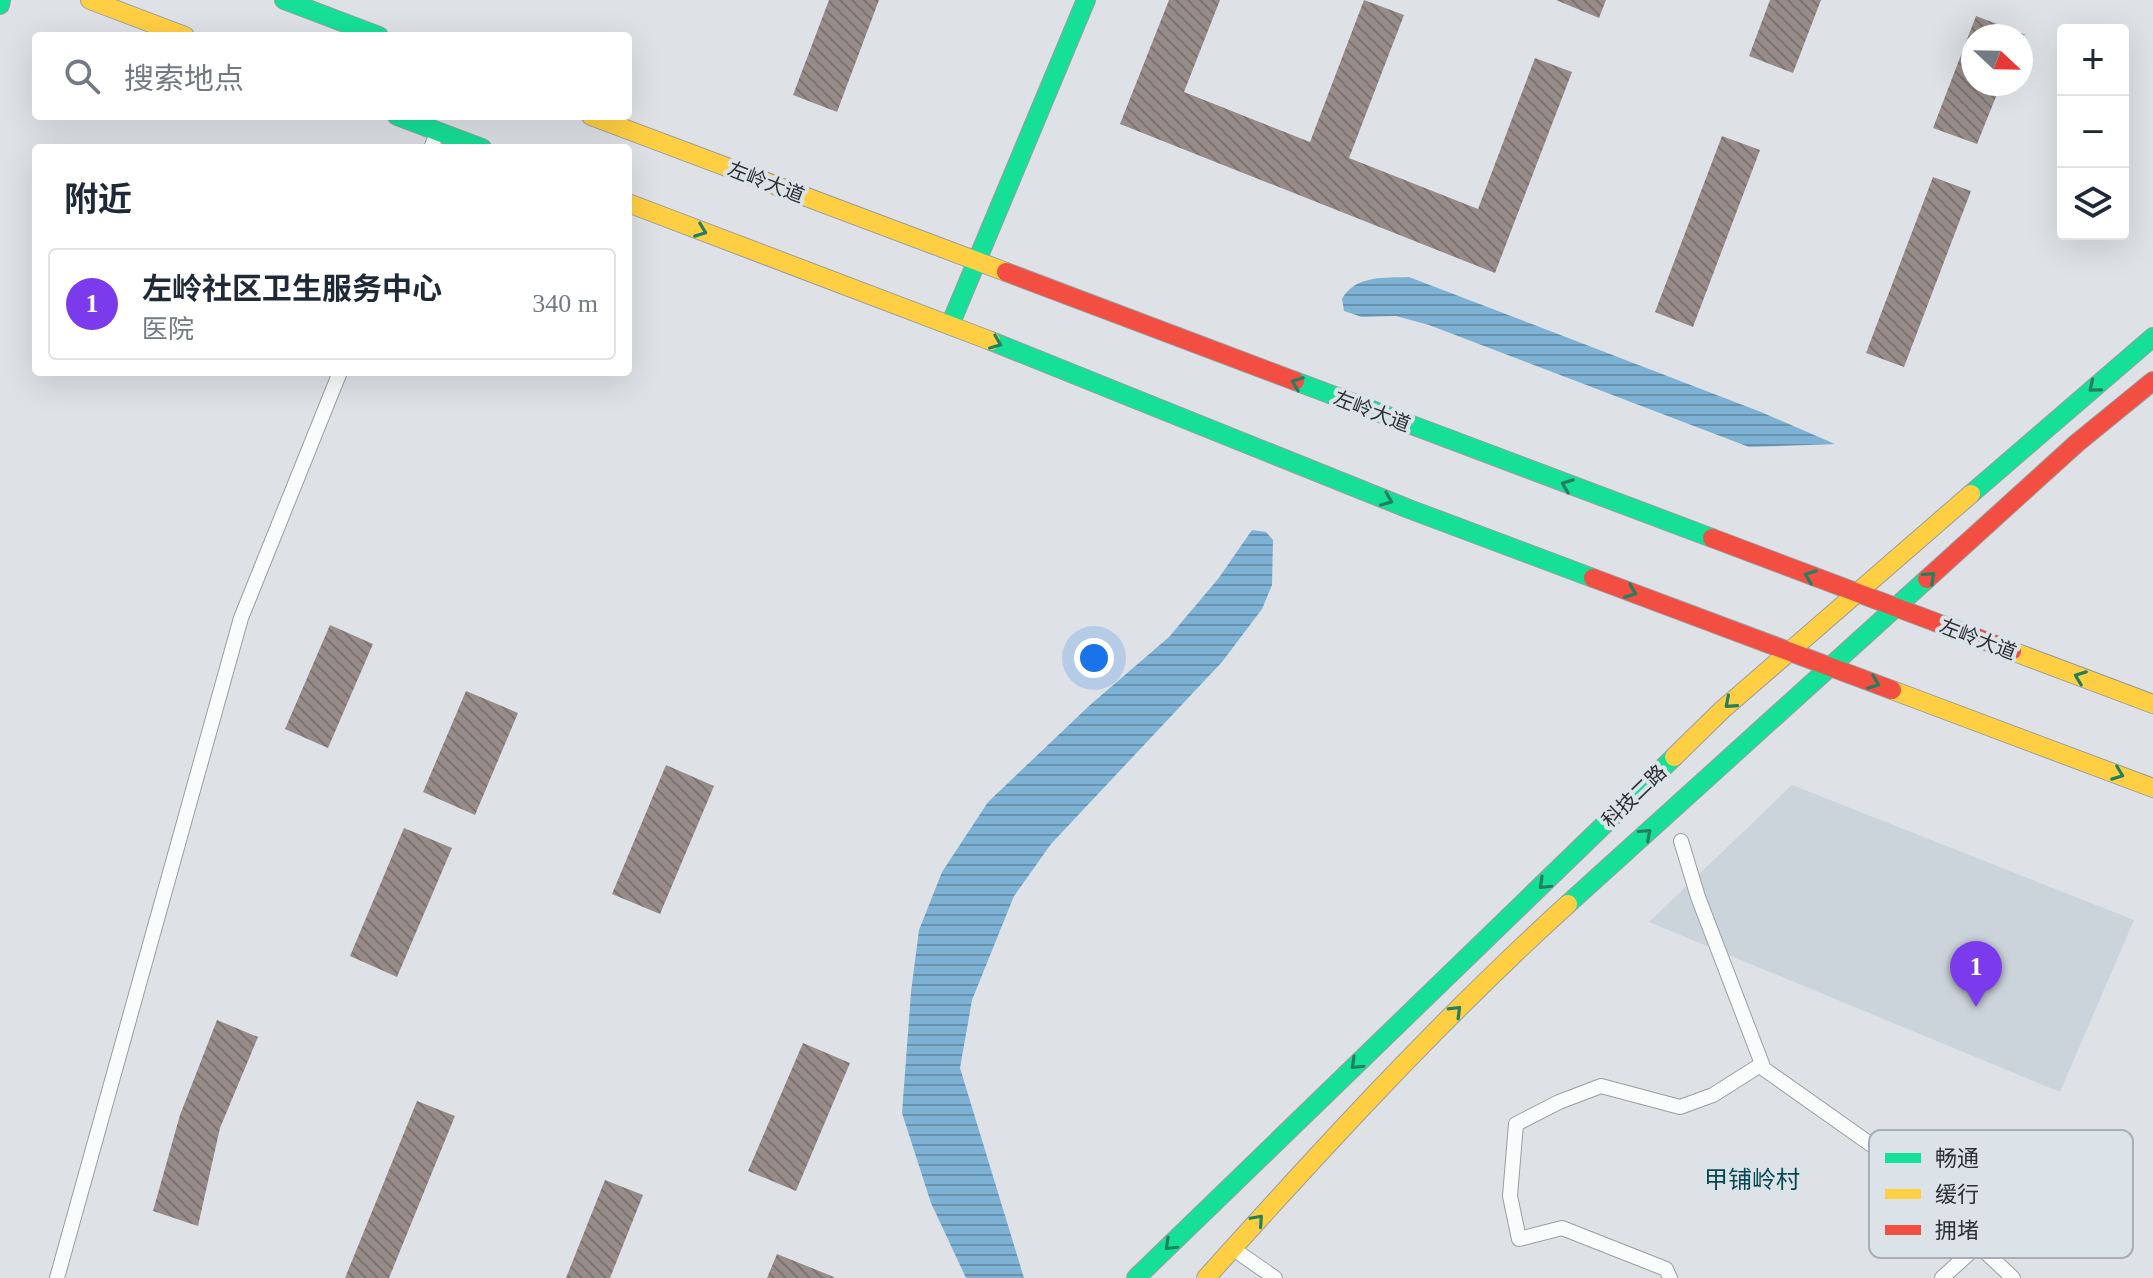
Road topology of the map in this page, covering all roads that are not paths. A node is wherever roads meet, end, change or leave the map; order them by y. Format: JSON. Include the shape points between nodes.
{"nodes":[{"id":1,"x":90,"y":0,"type":"edge"},
{"id":2,"x":284,"y":0,"type":"edge"},
{"id":3,"x":1086,"y":0,"type":"edge"},
{"id":4,"x":174,"y":32,"type":"edge"},
{"id":5,"x":368,"y":32,"type":"edge"},
{"id":6,"x":403,"y":120,"type":"edge"},
{"id":7,"x":602,"y":120,"type":"edge"},
{"id":8,"x":434,"y":140,"type":"edge"},
{"id":9,"x":458,"y":144,"type":"edge"},
{"id":10,"x":632,"y":205,"type":"edge"},
{"id":11,"x":977,"y":262,"type":"junction"},
{"id":12,"x":950,"y":325,"type":"junction"},
{"id":13,"x":2153,"y":337,"type":"edge"},
{"id":14,"x":338,"y":376,"type":"edge"},
{"id":15,"x":2153,"y":381,"type":"edge"},
{"id":16,"x":1856,"y":593,"type":"junction"},
{"id":17,"x":1895,"y":608,"type":"junction"},
{"id":18,"x":1789,"y":651,"type":"junction"},
{"id":19,"x":1830,"y":667,"type":"junction"},
{"id":20,"x":2153,"y":704,"type":"edge"},
{"id":21,"x":2153,"y":788,"type":"edge"},
{"id":22,"x":1681,"y":841,"type":"dead end"},
{"id":23,"x":1762,"y":1064,"type":"junction"},
{"id":24,"x":1869,"y":1143,"type":"edge"},
{"id":25,"x":1232,"y":1248,"type":"junction"},
{"id":26,"x":1964,"y":1258,"type":"edge"},
{"id":27,"x":1992,"y":1258,"type":"edge"},
{"id":28,"x":57,"y":1278,"type":"edge"},
{"id":29,"x":1136,"y":1278,"type":"edge"},
{"id":30,"x":1206,"y":1278,"type":"edge"},
{"id":31,"x":1275,"y":1278,"type":"edge"},
{"id":32,"x":1670,"y":1278,"type":"edge"},
{"id":33,"x":1942,"y":1278,"type":"edge"},
{"id":34,"x":2013,"y":1278,"type":"edge"}],
"edges":[{"from":1,"to":4,"type":"street"},
{"from":2,"to":5,"type":"street"},
{"from":3,"to":11,"type":"street"},
{"from":6,"to":8,"type":"street"},
{"from":7,"to":11,"type":"street","name":"左岭大道"},
{"from":8,"to":9,"type":"street"},
{"from":10,"to":12,"type":"street","one_way":true},
{"from":11,"to":12,"type":"street"},
{"from":16,"to":11,"type":"street","name":"左岭大道","one_way":true},
{"from":12,"to":18,"type":"street","one_way":true,"via":[[1409,509]]},
{"from":13,"to":16,"type":"street","name":"科技二路","one_way":true},
{"from":14,"to":28,"type":"street","via":[[241,618]]},
{"from":17,"to":15,"type":"street","name":"科技二路","one_way":true},
{"from":16,"to":17,"type":"street","name":"左岭大道"},
{"from":16,"to":18,"type":"street","name":"科技二路"},
{"from":17,"to":19,"type":"street","name":"科技二路"},
{"from":20,"to":17,"type":"street","name":"左岭大道","one_way":true},
{"from":18,"to":19,"type":"street"},
{"from":18,"to":29,"type":"street","name":"科技二路","one_way":true},
{"from":19,"to":21,"type":"street","one_way":true},
{"from":25,"to":19,"type":"street","name":"科技二路","one_way":true,"via":[[1340,1128],[1514,953]]},
{"from":22,"to":23,"type":"street"},
{"from":23,"to":24,"type":"street"},
{"from":23,"to":32,"type":"street","via":[[1713,1095],[1680,1107],[1601,1086],[1516,1124],[1510,1196],[1519,1239],[1562,1228],[1666,1269]]},
{"from":25,"to":30,"type":"street","name":"科技二路"},
{"from":25,"to":31,"type":"street"},
{"from":26,"to":33,"type":"street"},
{"from":27,"to":34,"type":"street"}]}
